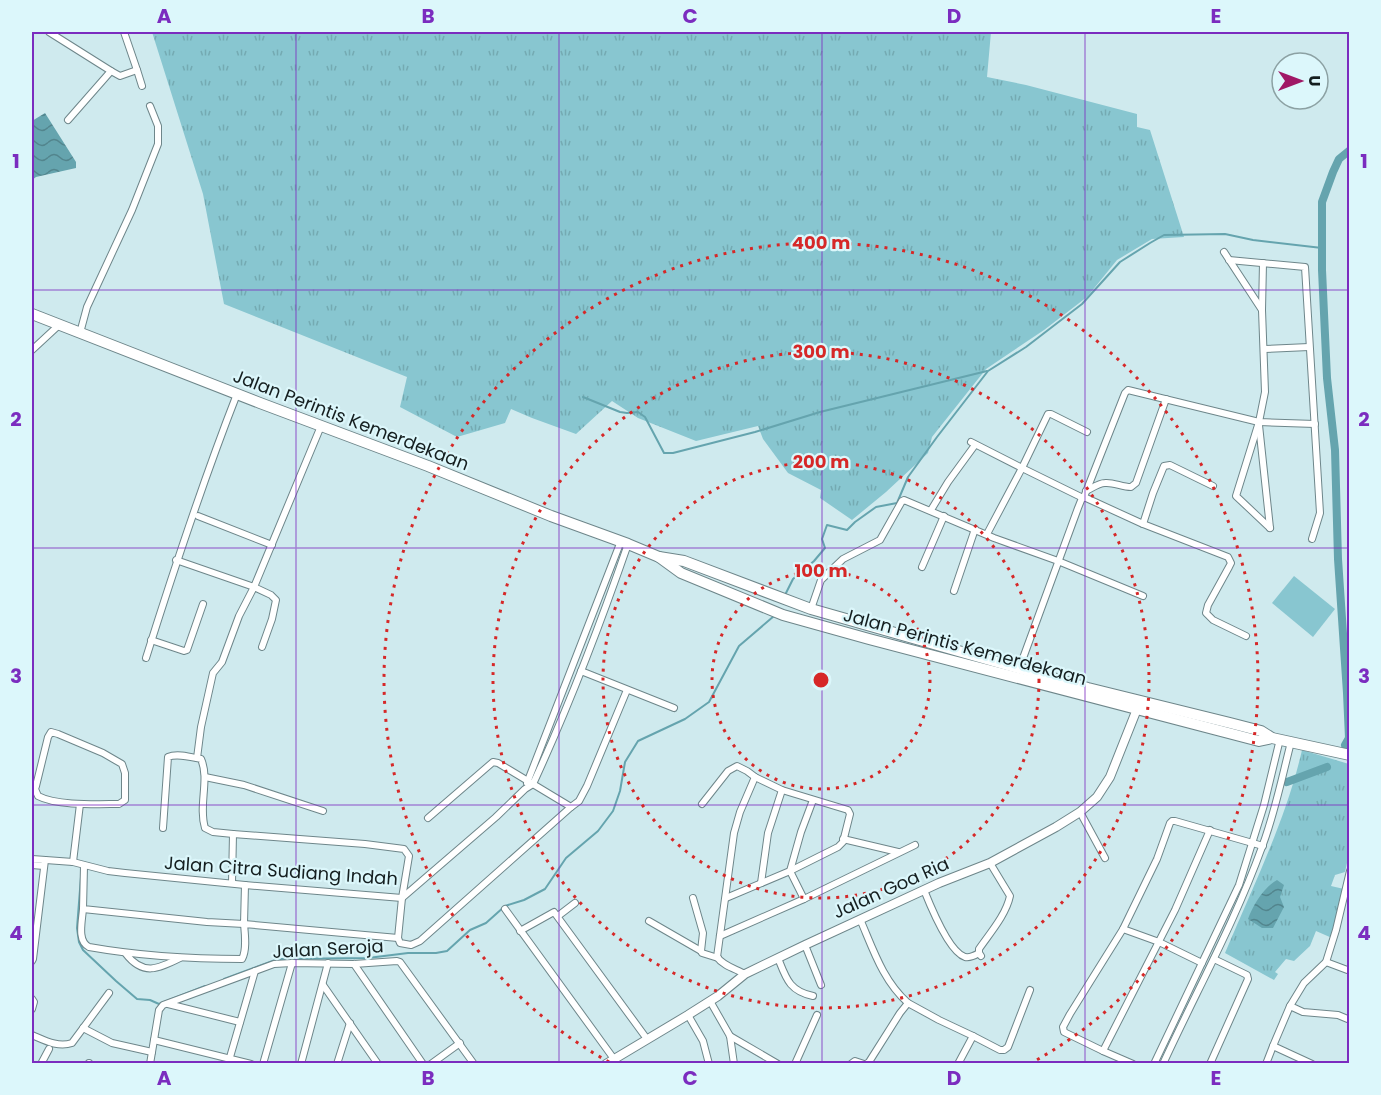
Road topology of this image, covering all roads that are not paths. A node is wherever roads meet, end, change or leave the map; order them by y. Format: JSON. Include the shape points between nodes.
{"nodes":[{"id":1,"x":49,"y":32,"type":"edge"},
{"id":2,"x":124,"y":32,"type":"edge"},
{"id":3,"x":137,"y":70,"type":"junction"},
{"id":4,"x":111,"y":71,"type":"junction"},
{"id":5,"x":142,"y":86,"type":"dead end"},
{"id":6,"x":150,"y":106,"type":"dead end"},
{"id":7,"x":68,"y":120,"type":"dead end"},
{"id":8,"x":1224,"y":252,"type":"dead end"},
{"id":9,"x":1229,"y":260,"type":"junction"},
{"id":10,"x":1263,"y":263,"type":"junction"},
{"id":11,"x":1262,"y":310,"type":"junction"},
{"id":12,"x":32,"y":314,"type":"edge"},
{"id":13,"x":59,"y":325,"type":"junction"},
{"id":14,"x":80,"y":333,"type":"junction"},
{"id":15,"x":1309,"y":347,"type":"junction"},
{"id":16,"x":1264,"y":349,"type":"junction"},
{"id":17,"x":32,"y":350,"type":"edge"},
{"id":18,"x":237,"y":394,"type":"junction"},
{"id":19,"x":1166,"y":399,"type":"junction"},
{"id":20,"x":1259,"y":422,"type":"junction"},
{"id":21,"x":1315,"y":424,"type":"junction"},
{"id":22,"x":321,"y":426,"type":"junction"},
{"id":23,"x":1087,"y":432,"type":"dead end"},
{"id":24,"x":1022,"y":468,"type":"junction"},
{"id":25,"x":1213,"y":486,"type":"dead end"},
{"id":26,"x":1084,"y":495,"type":"junction"},
{"id":27,"x":931,"y":510,"type":"junction"},
{"id":28,"x":198,"y":516,"type":"dead end"},
{"id":29,"x":944,"y":516,"type":"junction"},
{"id":30,"x":1143,"y":524,"type":"junction"},
{"id":31,"x":975,"y":529,"type":"junction"},
{"id":32,"x":987,"y":534,"type":"junction"},
{"id":33,"x":1312,"y":539,"type":"dead end"},
{"id":34,"x":624,"y":543,"type":"junction"},
{"id":35,"x":272,"y":545,"type":"junction"},
{"id":36,"x":659,"y":557,"type":"junction"},
{"id":37,"x":177,"y":560,"type":"junction"},
{"id":38,"x":1058,"y":561,"type":"junction"},
{"id":39,"x":922,"y":567,"type":"dead end"},
{"id":40,"x":254,"y":587,"type":"junction"},
{"id":41,"x":954,"y":591,"type":"dead end"},
{"id":42,"x":1143,"y":596,"type":"dead end"},
{"id":43,"x":203,"y":604,"type":"dead end"},
{"id":44,"x":811,"y":609,"type":"junction"},
{"id":45,"x":1246,"y":636,"type":"dead end"},
{"id":46,"x":152,"y":640,"type":"junction"},
{"id":47,"x":262,"y":647,"type":"dead end"},
{"id":48,"x":146,"y":658,"type":"dead end"},
{"id":49,"x":1019,"y":669,"type":"junction"},
{"id":50,"x":581,"y":671,"type":"junction"},
{"id":51,"x":627,"y":690,"type":"junction"},
{"id":52,"x":1139,"y":705,"type":"junction"},
{"id":53,"x":674,"y":708,"type":"dead end"},
{"id":54,"x":556,"y":710,"type":"junction"},
{"id":55,"x":563,"y":713,"type":"junction"},
{"id":56,"x":1281,"y":740,"type":"junction"},
{"id":57,"x":1350,"y":755,"type":"edge"},
{"id":58,"x":197,"y":758,"type":"junction"},
{"id":59,"x":205,"y":777,"type":"junction"},
{"id":60,"x":755,"y":777,"type":"junction"},
{"id":61,"x":530,"y":783,"type":"junction"},
{"id":62,"x":782,"y":790,"type":"junction"},
{"id":63,"x":813,"y":800,"type":"junction"},
{"id":64,"x":80,"y":804,"type":"junction"},
{"id":65,"x":702,"y":804,"type":"dead end"},
{"id":66,"x":571,"y":807,"type":"junction"},
{"id":67,"x":323,"y":811,"type":"dead end"},
{"id":68,"x":1080,"y":812,"type":"junction"},
{"id":69,"x":428,"y":818,"type":"dead end"},
{"id":70,"x":163,"y":828,"type":"dead end"},
{"id":71,"x":1210,"y":830,"type":"junction"},
{"id":72,"x":233,"y":834,"type":"junction"},
{"id":73,"x":843,"y":839,"type":"junction"},
{"id":74,"x":1252,"y":842,"type":"junction"},
{"id":75,"x":915,"y":845,"type":"dead end"},
{"id":76,"x":1263,"y":846,"type":"junction"},
{"id":77,"x":898,"y":852,"type":"junction"},
{"id":78,"x":1105,"y":858,"type":"dead end"},
{"id":79,"x":32,"y":859,"type":"edge"},
{"id":80,"x":72,"y":862,"type":"junction"},
{"id":81,"x":44,"y":863,"type":"junction"},
{"id":82,"x":990,"y":863,"type":"junction"},
{"id":83,"x":32,"y":865,"type":"edge"},
{"id":84,"x":84,"y":866,"type":"junction"},
{"id":85,"x":790,"y":871,"type":"junction"},
{"id":86,"x":1350,"y":871,"type":"edge"},
{"id":87,"x":232,"y":883,"type":"junction"},
{"id":88,"x":761,"y":883,"type":"junction"},
{"id":89,"x":245,"y":885,"type":"junction"},
{"id":90,"x":924,"y":890,"type":"junction"},
{"id":91,"x":1347,"y":894,"type":"edge"},
{"id":92,"x":402,"y":898,"type":"junction"},
{"id":93,"x":693,"y":898,"type":"dead end"},
{"id":94,"x":726,"y":898,"type":"junction"},
{"id":95,"x":804,"y":899,"type":"junction"},
{"id":96,"x":575,"y":903,"type":"dead end"},
{"id":97,"x":83,"y":909,"type":"junction"},
{"id":98,"x":505,"y":909,"type":"dead end"},
{"id":99,"x":558,"y":916,"type":"junction"},
{"id":100,"x":860,"y":919,"type":"junction"},
{"id":101,"x":649,"y":921,"type":"dead end"},
{"id":102,"x":244,"y":924,"type":"junction"},
{"id":103,"x":1123,"y":929,"type":"junction"},
{"id":104,"x":520,"y":932,"type":"junction"},
{"id":105,"x":720,"y":936,"type":"junction"},
{"id":106,"x":398,"y":938,"type":"junction"},
{"id":107,"x":1159,"y":942,"type":"junction"},
{"id":108,"x":805,"y":945,"type":"junction"},
{"id":109,"x":701,"y":951,"type":"junction"},
{"id":110,"x":126,"y":954,"type":"junction"},
{"id":111,"x":181,"y":957,"type":"junction"},
{"id":112,"x":718,"y":958,"type":"junction"},
{"id":113,"x":778,"y":958,"type":"junction"},
{"id":114,"x":1214,"y":959,"type":"junction"},
{"id":115,"x":32,"y":961,"type":"edge"},
{"id":116,"x":1326,"y":962,"type":"junction"},
{"id":117,"x":292,"y":963,"type":"junction"},
{"id":118,"x":328,"y":963,"type":"junction"},
{"id":119,"x":1202,"y":963,"type":"junction"},
{"id":120,"x":354,"y":964,"type":"junction"},
{"id":121,"x":255,"y":971,"type":"junction"},
{"id":122,"x":1350,"y":971,"type":"edge"},
{"id":123,"x":745,"y":974,"type":"junction"},
{"id":124,"x":323,"y":985,"type":"junction"},
{"id":125,"x":821,"y":985,"type":"dead end"},
{"id":126,"x":1030,"y":990,"type":"dead end"},
{"id":127,"x":109,"y":993,"type":"dead end"},
{"id":128,"x":813,"y":996,"type":"dead end"},
{"id":129,"x":32,"y":999,"type":"edge"},
{"id":130,"x":710,"y":1001,"type":"junction"},
{"id":131,"x":908,"y":1003,"type":"junction"},
{"id":132,"x":168,"y":1004,"type":"junction"},
{"id":133,"x":1290,"y":1006,"type":"junction"},
{"id":134,"x":32,"y":1009,"type":"edge"},
{"id":135,"x":688,"y":1015,"type":"junction"},
{"id":136,"x":817,"y":1015,"type":"dead end"},
{"id":137,"x":1350,"y":1020,"type":"edge"},
{"id":138,"x":240,"y":1022,"type":"junction"},
{"id":139,"x":350,"y":1023,"type":"junction"},
{"id":140,"x":83,"y":1028,"type":"junction"},
{"id":141,"x":32,"y":1035,"type":"edge"},
{"id":142,"x":730,"y":1036,"type":"junction"},
{"id":143,"x":973,"y":1036,"type":"junction"},
{"id":144,"x":647,"y":1039,"type":"junction"},
{"id":145,"x":154,"y":1040,"type":"junction"},
{"id":146,"x":460,"y":1043,"type":"junction"},
{"id":147,"x":1273,"y":1046,"type":"junction"},
{"id":148,"x":49,"y":1049,"type":"dead end"},
{"id":149,"x":1103,"y":1051,"type":"junction"},
{"id":150,"x":152,"y":1052,"type":"junction"},
{"id":151,"x":229,"y":1061,"type":"edge"},
{"id":152,"x":610,"y":1061,"type":"edge"},
{"id":153,"x":41,"y":1064,"type":"edge"},
{"id":154,"x":150,"y":1064,"type":"edge"},
{"id":155,"x":251,"y":1064,"type":"edge"},
{"id":156,"x":263,"y":1064,"type":"edge"},
{"id":157,"x":301,"y":1064,"type":"edge"},
{"id":158,"x":337,"y":1064,"type":"edge"},
{"id":159,"x":378,"y":1064,"type":"edge"},
{"id":160,"x":423,"y":1064,"type":"edge"},
{"id":161,"x":431,"y":1064,"type":"edge"},
{"id":162,"x":474,"y":1064,"type":"edge"},
{"id":163,"x":709,"y":1064,"type":"edge"},
{"id":164,"x":734,"y":1064,"type":"edge"},
{"id":165,"x":778,"y":1064,"type":"edge"},
{"id":166,"x":795,"y":1064,"type":"edge"},
{"id":167,"x":851,"y":1064,"type":"edge"},
{"id":168,"x":865,"y":1064,"type":"edge"},
{"id":169,"x":958,"y":1064,"type":"edge"},
{"id":170,"x":1133,"y":1064,"type":"edge"},
{"id":171,"x":1155,"y":1064,"type":"edge"},
{"id":172,"x":1163,"y":1064,"type":"edge"},
{"id":173,"x":1210,"y":1064,"type":"edge"},
{"id":174,"x":1266,"y":1064,"type":"edge"},
{"id":175,"x":1312,"y":1064,"type":"edge"}],
"edges":[{"from":1,"to":4,"type":"street"},
{"from":2,"to":3,"type":"street"},
{"from":3,"to":4,"type":"street","via":[[120,76]]},
{"from":3,"to":5,"type":"street"},
{"from":4,"to":7,"type":"street"},
{"from":6,"to":14,"type":"street","via":[[158,126],[158,144],[87,307]]},
{"from":8,"to":9,"type":"street"},
{"from":9,"to":10,"type":"street"},
{"from":9,"to":11,"type":"street"},
{"from":10,"to":11,"type":"street"},
{"from":10,"to":15,"type":"street","via":[[1305,267]]},
{"from":11,"to":16,"type":"street"},
{"from":12,"to":13,"type":"highway","name":"Jalan Perintis Kemerdekaan"},
{"from":13,"to":14,"type":"highway","name":"Jalan Perintis Kemerdekaan"},
{"from":13,"to":17,"type":"street"},
{"from":14,"to":18,"type":"highway","name":"Jalan Perintis Kemerdekaan"},
{"from":15,"to":16,"type":"street"},
{"from":15,"to":21,"type":"street"},
{"from":16,"to":20,"type":"street","via":[[1265,392]]},
{"from":18,"to":22,"type":"highway","name":"Jalan Perintis Kemerdekaan"},
{"from":18,"to":37,"type":"street"},
{"from":19,"to":20,"type":"street"},
{"from":19,"to":26,"type":"street","via":[[1136,483],[1131,487],[1107,482]]},
{"from":19,"to":26,"type":"street","via":[[1132,390],[1125,393]]},
{"from":20,"to":20,"type":"street","via":[[1236,496],[1270,528],[1263,457]]},
{"from":20,"to":21,"type":"street"},
{"from":21,"to":33,"type":"street","via":[[1320,513]]},
{"from":22,"to":34,"type":"highway","name":"Jalan Perintis Kemerdekaan"},
{"from":22,"to":35,"type":"street"},
{"from":23,"to":24,"type":"street","via":[[1048,414]]},
{"from":24,"to":26,"type":"street"},
{"from":24,"to":27,"type":"street","via":[[973,444]]},
{"from":24,"to":32,"type":"street"},
{"from":25,"to":30,"type":"street","via":[[1170,465],[1164,466]]},
{"from":26,"to":30,"type":"street"},
{"from":26,"to":38,"type":"street"},
{"from":27,"to":29,"type":"street"},
{"from":27,"to":44,"type":"street","via":[[903,500],[880,540],[843,560],[821,580]]},
{"from":28,"to":35,"type":"street"},
{"from":29,"to":31,"type":"street"},
{"from":29,"to":39,"type":"street"},
{"from":30,"to":45,"type":"street","via":[[1228,557],[1231,563],[1206,613]]},
{"from":31,"to":32,"type":"street"},
{"from":31,"to":41,"type":"street"},
{"from":32,"to":38,"type":"street"},
{"from":34,"to":36,"type":"highway","name":"Jalan Perintis Kemerdekaan"},
{"from":34,"to":50,"type":"street","via":[[605,610]]},
{"from":34,"to":54,"type":"street"},
{"from":35,"to":40,"type":"street"},
{"from":36,"to":44,"type":"highway","name":"Jalan Perintis Kemerdekaan","via":[[684,561]]},
{"from":36,"to":52,"type":"highway","name":"Jalan Perintis Kemerdekaan","via":[[681,573],[783,615]]},
{"from":37,"to":40,"type":"street"},
{"from":37,"to":46,"type":"street"},
{"from":38,"to":42,"type":"street"},
{"from":38,"to":49,"type":"street"},
{"from":40,"to":47,"type":"street","via":[[276,600]]},
{"from":40,"to":58,"type":"street","via":[[238,616],[222,662],[213,673]]},
{"from":43,"to":46,"type":"street","via":[[187,650]]},
{"from":44,"to":49,"type":"highway","name":"Jalan Perintis Kemerdekaan"},
{"from":46,"to":48,"type":"street"},
{"from":49,"to":52,"type":"highway","name":"Jalan Perintis Kemerdekaan"},
{"from":50,"to":51,"type":"street"},
{"from":50,"to":55,"type":"street"},
{"from":51,"to":53,"type":"street"},
{"from":51,"to":66,"type":"street","via":[[587,786]]},
{"from":52,"to":56,"type":"highway","name":"Jalan Perintis Kemerdekaan","via":[[1261,731]]},
{"from":52,"to":68,"type":"main road","name":"Jalan Goa Ria","via":[[1110,777],[1097,797]]},
{"from":54,"to":55,"type":"street"},
{"from":54,"to":61,"type":"street"},
{"from":55,"to":61,"type":"street"},
{"from":56,"to":57,"type":"highway","name":"Jalan Perintis Kemerdekaan"},
{"from":56,"to":74,"type":"street"},
{"from":56,"to":76,"type":"street","via":[[1283,777]]},
{"from":58,"to":59,"type":"street","via":[[202,761]]},
{"from":58,"to":70,"type":"street","via":[[168,757]]},
{"from":59,"to":67,"type":"street","via":[[244,785]]},
{"from":59,"to":72,"type":"street","via":[[205,828]]},
{"from":60,"to":62,"type":"street"},
{"from":60,"to":65,"type":"street","via":[[737,766],[732,768]]},
{"from":60,"to":94,"type":"street","via":[[734,833]]},
{"from":61,"to":66,"type":"street"},
{"from":61,"to":69,"type":"street","via":[[493,762]]},
{"from":61,"to":92,"type":"street","name":"Jalan Citra Sudiang Indah"},
{"from":62,"to":63,"type":"street"},
{"from":62,"to":88,"type":"street","via":[[768,833]]},
{"from":63,"to":73,"type":"street","via":[[850,812]]},
{"from":63,"to":85,"type":"street"},
{"from":64,"to":64,"type":"street","via":[[122,804],[123,765],[51,732],[36,794],[47,800]]},
{"from":64,"to":80,"type":"street"},
{"from":66,"to":106,"type":"street","via":[[420,941],[411,945]]},
{"from":68,"to":78,"type":"street"},
{"from":68,"to":82,"type":"main road","name":"Jalan Goa Ria"},
{"from":71,"to":74,"type":"street"},
{"from":71,"to":103,"type":"street","via":[[1171,822]]},
{"from":71,"to":107,"type":"street"},
{"from":72,"to":87,"type":"street"},
{"from":72,"to":92,"type":"street","via":[[404,849],[409,856]]},
{"from":73,"to":77,"type":"street"},
{"from":73,"to":85,"type":"street","via":[[836,849]]},
{"from":74,"to":76,"type":"street"},
{"from":74,"to":119,"type":"street","via":[[1239,885]]},
{"from":75,"to":77,"type":"street"},
{"from":76,"to":114,"type":"street"},
{"from":77,"to":95,"type":"street"},
{"from":79,"to":81,"type":"street","name":"Jalan Citra Sudiang Indah"},
{"from":80,"to":81,"type":"street","name":"Jalan Citra Sudiang Indah"},
{"from":80,"to":84,"type":"street","name":"Jalan Citra Sudiang Indah"},
{"from":81,"to":83,"type":"street"},
{"from":81,"to":115,"type":"street"},
{"from":82,"to":90,"type":"main road","name":"Jalan Goa Ria"},
{"from":82,"to":90,"type":"street","via":[[1010,898],[979,949],[980,954],[964,957],[955,951]]},
{"from":84,"to":87,"type":"street","name":"Jalan Citra Sudiang Indah"},
{"from":84,"to":97,"type":"street"},
{"from":85,"to":88,"type":"street"},
{"from":85,"to":95,"type":"street"},
{"from":86,"to":91,"type":"street"},
{"from":87,"to":89,"type":"street","name":"Jalan Citra Sudiang Indah"},
{"from":88,"to":94,"type":"street"},
{"from":89,"to":92,"type":"street","name":"Jalan Citra Sudiang Indah"},
{"from":89,"to":102,"type":"street"},
{"from":90,"to":100,"type":"main road","name":"Jalan Goa Ria"},
{"from":91,"to":116,"type":"street"},
{"from":92,"to":106,"type":"street"},
{"from":93,"to":109,"type":"street","via":[[703,933]]},
{"from":94,"to":105,"type":"street"},
{"from":95,"to":105,"type":"street"},
{"from":96,"to":99,"type":"street"},
{"from":97,"to":102,"type":"street"},
{"from":97,"to":110,"type":"street","via":[[82,942]]},
{"from":98,"to":104,"type":"street"},
{"from":99,"to":104,"type":"street","via":[[552,912]]},
{"from":99,"to":144,"type":"street"},
{"from":100,"to":108,"type":"main road","name":"Jalan Goa Ria"},
{"from":100,"to":131,"type":"street","via":[[880,967]]},
{"from":101,"to":109,"type":"street"},
{"from":102,"to":106,"type":"street"},
{"from":102,"to":111,"type":"street","via":[[244,958]]},
{"from":103,"to":107,"type":"street"},
{"from":103,"to":149,"type":"street","via":[[1063,1030]]},
{"from":104,"to":152,"type":"street"},
{"from":105,"to":112,"type":"street"},
{"from":107,"to":119,"type":"street"},
{"from":107,"to":149,"type":"street"},
{"from":108,"to":113,"type":"main road","name":"Jalan Goa Ria"},
{"from":108,"to":125,"type":"street"},
{"from":109,"to":112,"type":"street"},
{"from":110,"to":111,"type":"street"},
{"from":110,"to":111,"type":"street","via":[[134,963],[152,969]]},
{"from":112,"to":123,"type":"street"},
{"from":113,"to":123,"type":"main road","name":"Jalan Goa Ria"},
{"from":113,"to":128,"type":"street","via":[[791,985],[802,994]]},
{"from":114,"to":172,"type":"street"},
{"from":114,"to":173,"type":"street","via":[[1248,979]]},
{"from":116,"to":122,"type":"street"},
{"from":116,"to":133,"type":"street","via":[[1304,983]]},
{"from":117,"to":118,"type":"street","name":"Jalan Seroja"},
{"from":117,"to":121,"type":"street","name":"Jalan Seroja"},
{"from":117,"to":156,"type":"street"},
{"from":118,"to":120,"type":"street","name":"Jalan Seroja"},
{"from":118,"to":124,"type":"street"},
{"from":119,"to":171,"type":"street"},
{"from":120,"to":146,"type":"street","name":"Jalan Seroja","via":[[400,962]]},
{"from":120,"to":160,"type":"street"},
{"from":121,"to":132,"type":"street","name":"Jalan Seroja"},
{"from":121,"to":138,"type":"street"},
{"from":123,"to":130,"type":"main road","name":"Jalan Goa Ria"},
{"from":124,"to":139,"type":"street"},
{"from":124,"to":157,"type":"street"},
{"from":126,"to":143,"type":"street","via":[[1008,1047],[1000,1050]]},
{"from":127,"to":140,"type":"street"},
{"from":129,"to":134,"type":"street"},
{"from":130,"to":135,"type":"main road","name":"Jalan Goa Ria"},
{"from":130,"to":142,"type":"street"},
{"from":131,"to":143,"type":"street"},
{"from":131,"to":168,"type":"street"},
{"from":132,"to":138,"type":"street"},
{"from":132,"to":145,"type":"street","via":[[159,1010]]},
{"from":133,"to":137,"type":"street"},
{"from":133,"to":147,"type":"street"},
{"from":135,"to":144,"type":"main road","name":"Jalan Goa Ria"},
{"from":135,"to":163,"type":"street","via":[[703,1041]]},
{"from":136,"to":166,"type":"street"},
{"from":138,"to":151,"type":"street"},
{"from":139,"to":158,"type":"street"},
{"from":139,"to":159,"type":"street"},
{"from":140,"to":141,"type":"street","via":[[68,1045]]},
{"from":140,"to":150,"type":"street","via":[[112,1043]]},
{"from":142,"to":164,"type":"street"},
{"from":142,"to":165,"type":"street"},
{"from":143,"to":169,"type":"street"},
{"from":144,"to":152,"type":"main road","name":"Jalan Goa Ria"},
{"from":145,"to":150,"type":"street"},
{"from":145,"to":151,"type":"street"},
{"from":146,"to":161,"type":"street"},
{"from":146,"to":162,"type":"street","name":"Jalan Seroja"},
{"from":147,"to":174,"type":"street"},
{"from":147,"to":175,"type":"street"},
{"from":148,"to":153,"type":"street"},
{"from":149,"to":170,"type":"street"},
{"from":150,"to":154,"type":"street"},
{"from":151,"to":155,"type":"street"},
{"from":167,"to":168,"type":"street"}]}
